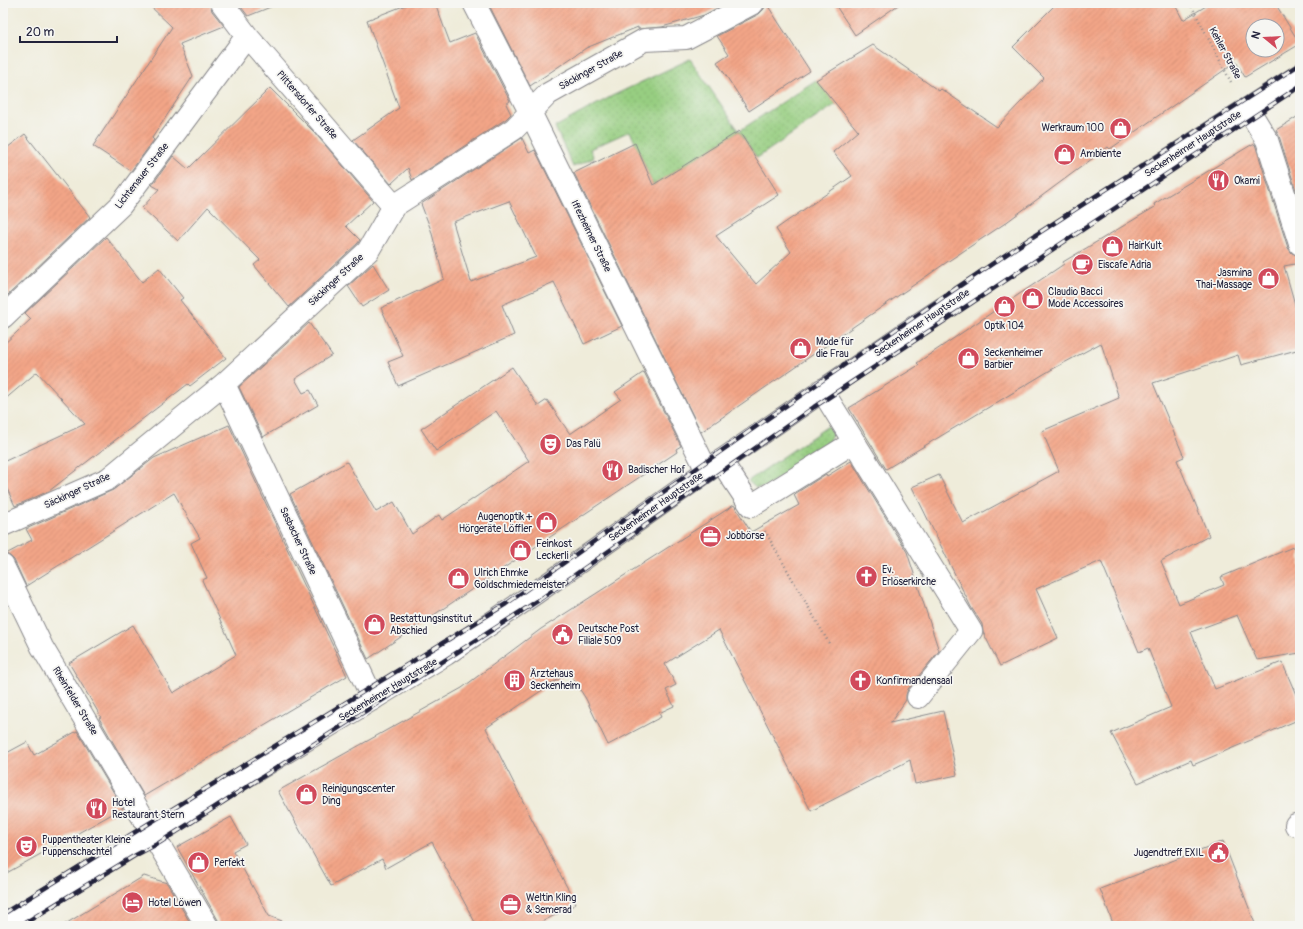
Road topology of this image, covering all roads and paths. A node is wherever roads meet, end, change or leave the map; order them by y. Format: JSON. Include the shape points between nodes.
{"nodes":[{"id":1,"x":222,"y":3,"type":"edge"},
{"id":2,"x":474,"y":3,"type":"edge"},
{"id":3,"x":753,"y":3,"type":"edge"},
{"id":4,"x":1190,"y":3,"type":"edge"},
{"id":5,"x":1295,"y":3,"type":"edge"},
{"id":6,"x":1300,"y":12,"type":"edge"},
{"id":7,"x":247,"y":36,"type":"junction"},
{"id":8,"x":1300,"y":76,"type":"edge"},
{"id":9,"x":1248,"y":109,"type":"junction"},
{"id":10,"x":530,"y":112,"type":"junction"},
{"id":11,"x":394,"y":206,"type":"junction"},
{"id":12,"x":1300,"y":244,"type":"edge"},
{"id":13,"x":3,"y":317,"type":"edge"},
{"id":14,"x":224,"y":384,"type":"junction"},
{"id":15,"x":822,"y":390,"type":"junction"},
{"id":16,"x":854,"y":442,"type":"junction"},
{"id":17,"x":714,"y":466,"type":"junction"},
{"id":18,"x":751,"y":506,"type":"junction"},
{"id":19,"x":3,"y":525,"type":"edge"},
{"id":20,"x":3,"y":566,"type":"edge"},
{"id":21,"x":830,"y":645,"type":"dead end"},
{"id":22,"x":918,"y":697,"type":"dead end"},
{"id":23,"x":373,"y":699,"type":"junction"},
{"id":24,"x":153,"y":833,"type":"junction"},
{"id":25,"x":3,"y":925,"type":"edge"},
{"id":26,"x":207,"y":926,"type":"edge"}],
"edges":[{"from":1,"to":7,"type":"street","name":"Plittersdorfer Straße"},
{"from":2,"to":10,"type":"street","name":"Iffezheimer Straße"},
{"from":3,"to":10,"type":"street","name":"Säckinger Straße","via":[[686,38],[644,40],[548,94]]},
{"from":4,"to":9,"type":"path","name":"Kehler Straße","via":[[1227,76]]},
{"from":5,"to":6,"type":"path"},
{"from":7,"to":11,"type":"street","name":"Plittersdorfer Straße"},
{"from":7,"to":13,"type":"street","name":"Lichtenauer Straße","via":[[121,205]]},
{"from":8,"to":9,"type":"street","name":"Seckenheimer Hauptstraße"},
{"from":9,"to":12,"type":"street","via":[[1267,140]]},
{"from":9,"to":15,"type":"street","name":"Seckenheimer Hauptstraße"},
{"from":10,"to":11,"type":"street","name":"Säckinger Straße","via":[[514,129]]},
{"from":10,"to":17,"type":"street","name":"Iffezheimer Straße"},
{"from":11,"to":14,"type":"street","name":"Säckinger Straße","via":[[368,250]]},
{"from":14,"to":19,"type":"street","name":"Säckinger Straße","via":[[108,479]]},
{"from":14,"to":23,"type":"street","name":"Sasbacher Straße"},
{"from":15,"to":16,"type":"street"},
{"from":15,"to":17,"type":"street","name":"Seckenheimer Hauptstraße"},
{"from":16,"to":18,"type":"street"},
{"from":16,"to":22,"type":"street","via":[[971,631]]},
{"from":17,"to":18,"type":"street","name":"Iffezheimer Straße"},
{"from":17,"to":23,"type":"street","name":"Seckenheimer Hauptstraße","via":[[534,594],[452,650]]},
{"from":18,"to":21,"type":"path"},
{"from":20,"to":24,"type":"street","name":"Rheinfelder Straße","via":[[42,646]]},
{"from":23,"to":24,"type":"street","name":"Seckenheimer Hauptstraße"},
{"from":24,"to":25,"type":"street","name":"Seckenheimer Hauptstraße"},
{"from":24,"to":26,"type":"street","name":"Rheinfelder Straße"}]}
